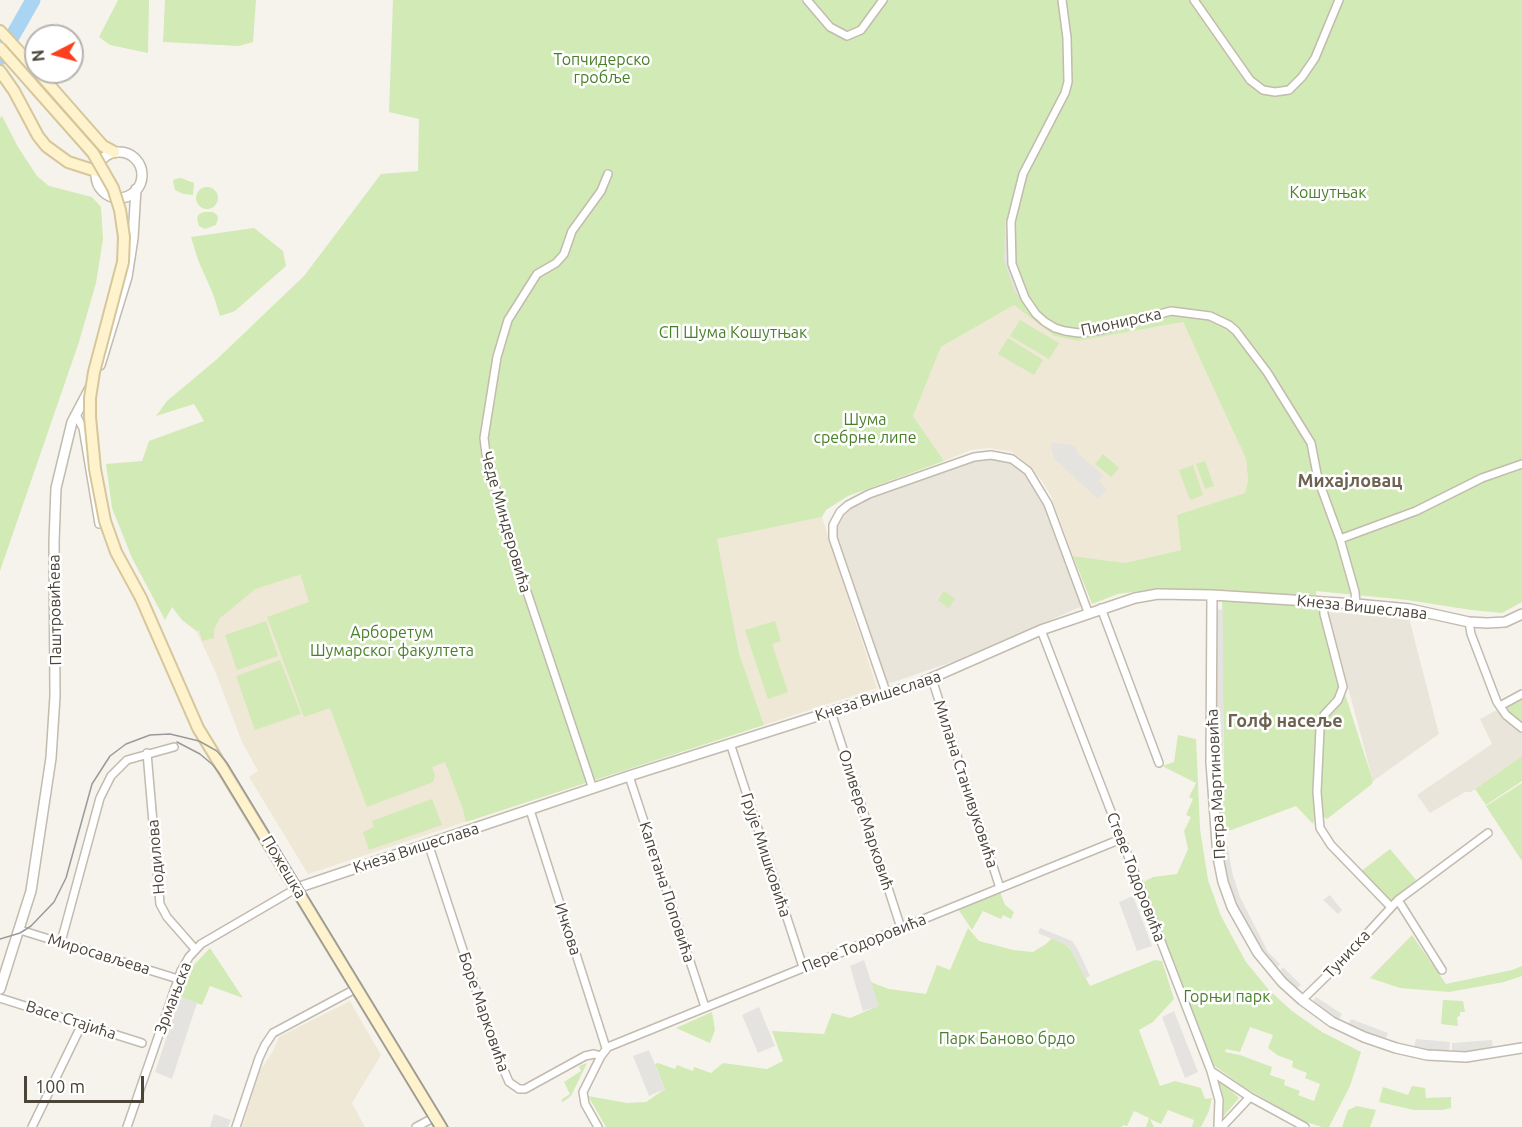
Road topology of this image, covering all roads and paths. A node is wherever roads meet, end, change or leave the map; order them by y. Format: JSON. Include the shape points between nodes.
{"nodes":[{"id":1,"x":807,"y":0,"type":"edge"},
{"id":2,"x":883,"y":0,"type":"edge"},
{"id":3,"x":1062,"y":0,"type":"edge"},
{"id":4,"x":1194,"y":0,"type":"edge"},
{"id":5,"x":1339,"y":0,"type":"edge"},
{"id":6,"x":0,"y":31,"type":"edge"},
{"id":7,"x":0,"y":48,"type":"edge"},
{"id":8,"x":24,"y":57,"type":"edge"},
{"id":9,"x":0,"y":71,"type":"edge"},
{"id":10,"x":49,"y":84,"type":"edge"},
{"id":11,"x":114,"y":152,"type":"junction"},
{"id":12,"x":96,"y":171,"type":"junction"},
{"id":13,"x":608,"y":174,"type":"dead end"},
{"id":14,"x":136,"y":189,"type":"junction"},
{"id":15,"x":114,"y":197,"type":"junction"},
{"id":16,"x":133,"y":238,"type":"junction"},
{"id":17,"x":76,"y":415,"type":"junction"},
{"id":18,"x":1522,"y":464,"type":"edge"},
{"id":19,"x":99,"y":524,"type":"dead end"},
{"id":20,"x":1340,"y":539,"type":"junction"},
{"id":21,"x":1212,"y":595,"type":"junction"},
{"id":22,"x":1323,"y":602,"type":"junction"},
{"id":23,"x":1356,"y":604,"type":"junction"},
{"id":24,"x":1101,"y":608,"type":"junction"},
{"id":25,"x":1088,"y":612,"type":"junction"},
{"id":26,"x":1522,"y":614,"type":"edge"},
{"id":27,"x":1469,"y":622,"type":"junction"},
{"id":28,"x":1041,"y":630,"type":"junction"},
{"id":29,"x":932,"y":679,"type":"junction"},
{"id":30,"x":1522,"y":694,"type":"edge"},
{"id":31,"x":887,"y":695,"type":"junction"},
{"id":32,"x":1500,"y":706,"type":"junction"},
{"id":33,"x":831,"y":712,"type":"junction"},
{"id":34,"x":1522,"y":728,"type":"edge"},
{"id":35,"x":730,"y":743,"type":"junction"},
{"id":36,"x":174,"y":747,"type":"dead end"},
{"id":37,"x":147,"y":753,"type":"junction"},
{"id":38,"x":1159,"y":763,"type":"dead end"},
{"id":39,"x":629,"y":776,"type":"junction"},
{"id":40,"x":593,"y":789,"type":"junction"},
{"id":41,"x":530,"y":810,"type":"junction"},
{"id":42,"x":1488,"y":833,"type":"dead end"},
{"id":43,"x":1121,"y":839,"type":"junction"},
{"id":44,"x":428,"y":843,"type":"junction"},
{"id":45,"x":297,"y":888,"type":"junction"},
{"id":46,"x":1000,"y":888,"type":"junction"},
{"id":47,"x":1398,"y":900,"type":"junction"},
{"id":48,"x":1390,"y":906,"type":"junction"},
{"id":49,"x":901,"y":928,"type":"junction"},
{"id":50,"x":20,"y":930,"type":"junction"},
{"id":51,"x":61,"y":942,"type":"junction"},
{"id":52,"x":195,"y":949,"type":"junction"},
{"id":53,"x":803,"y":967,"type":"junction"},
{"id":54,"x":1443,"y":970,"type":"dead end"},
{"id":55,"x":178,"y":979,"type":"junction"},
{"id":56,"x":357,"y":988,"type":"junction"},
{"id":57,"x":0,"y":989,"type":"edge"},
{"id":58,"x":0,"y":998,"type":"edge"},
{"id":59,"x":1302,"y":1000,"type":"junction"},
{"id":60,"x":705,"y":1007,"type":"junction"},
{"id":61,"x":82,"y":1024,"type":"junction"},
{"id":62,"x":142,"y":1043,"type":"dead end"},
{"id":63,"x":606,"y":1048,"type":"junction"},
{"id":64,"x":1522,"y":1048,"type":"edge"},
{"id":65,"x":601,"y":1056,"type":"junction"},
{"id":66,"x":1211,"y":1071,"type":"junction"},
{"id":67,"x":1251,"y":1097,"type":"junction"},
{"id":68,"x":435,"y":1117,"type":"junction"},
{"id":69,"x":32,"y":1127,"type":"edge"},
{"id":70,"x":127,"y":1127,"type":"edge"},
{"id":71,"x":236,"y":1127,"type":"edge"},
{"id":72,"x":416,"y":1127,"type":"edge"},
{"id":73,"x":441,"y":1127,"type":"edge"},
{"id":74,"x":598,"y":1127,"type":"edge"},
{"id":75,"x":1220,"y":1127,"type":"edge"},
{"id":76,"x":1305,"y":1127,"type":"edge"}],
"edges":[{"from":1,"to":2,"type":"street","via":[[830,27],[847,36],[861,30]]},
{"from":3,"to":20,"type":"street","name":"Пионирска","via":[[1068,82],[1023,174],[1011,222],[1012,264],[1025,298],[1045,322],[1065,332],[1101,330],[1172,311],[1200,314],[1229,325],[1267,372],[1311,442],[1318,479]]},
{"from":4,"to":5,"type":"street","via":[[1250,80],[1263,90],[1275,92],[1289,90],[1302,77],[1315,58]]},
{"from":6,"to":8,"type":"main road"},
{"from":7,"to":45,"type":"main road","name":"Пожешка","bridge":true,"via":[[93,153],[118,203],[123,262],[90,398],[95,469],[105,521],[198,728]]},
{"from":9,"to":12,"type":"main road","via":[[38,136],[56,155]]},
{"from":10,"to":11,"type":"main road","via":[[103,146]]},
{"from":11,"to":12,"type":"street","via":[[103,158]]},
{"from":11,"to":14,"type":"street","via":[[130,154],[138,163],[141,176]]},
{"from":12,"to":15,"type":"street","via":[[99,186]]},
{"from":13,"to":40,"type":"street","name":"Чеде Миндеровића","via":[[601,191],[572,231],[564,254],[537,274],[508,320],[489,395],[484,443],[524,586]]},
{"from":14,"to":15,"type":"street","via":[[127,196]]},
{"from":14,"to":16,"type":"street","name":"Паштровићева"},
{"from":15,"to":16,"type":"street","name":"Паштровићева","via":[[128,212]]},
{"from":16,"to":17,"type":"street","name":"Паштровићева","via":[[115,321],[94,381]]},
{"from":17,"to":19,"type":"street","via":[[83,428]]},
{"from":17,"to":50,"type":"street","name":"Паштровићева","via":[[54,501],[56,642],[51,758],[34,880]]},
{"from":18,"to":20,"type":"street","via":[[1482,478],[1416,511]]},
{"from":20,"to":23,"type":"street","name":"Пионирска"},
{"from":21,"to":22,"type":"street","name":"Кнеза Вишеслава"},
{"from":21,"to":24,"type":"street","name":"Кнеза Вишеслава","via":[[1149,595]]},
{"from":21,"to":59,"type":"street","name":"Петра Мартиновића","via":[[1211,762],[1220,869],[1232,907],[1250,941],[1282,982]]},
{"from":22,"to":23,"type":"street","name":"Кнеза Вишеслава"},
{"from":22,"to":48,"type":"street","via":[[1343,687],[1338,700],[1324,715],[1320,729],[1320,828],[1331,845]]},
{"from":23,"to":27,"type":"street","name":"Кнеза Вишеслава","via":[[1410,609]]},
{"from":24,"to":25,"type":"street","name":"Кнеза Вишеслава"},
{"from":24,"to":38,"type":"street"},
{"from":25,"to":28,"type":"street","name":"Кнеза Вишеслава"},
{"from":25,"to":31,"type":"street","via":[[1045,497],[1028,471],[1012,459],[982,455],[869,494],[840,512],[833,525],[833,538]]},
{"from":26,"to":27,"type":"street","name":"Кнеза Вишеслава","via":[[1500,623]]},
{"from":27,"to":32,"type":"street"},
{"from":28,"to":29,"type":"street","name":"Кнеза Вишеслава"},
{"from":28,"to":43,"type":"street","name":"Стеве Тодоровића"},
{"from":29,"to":31,"type":"street","name":"Кнеза Вишеслава"},
{"from":29,"to":46,"type":"street","name":"Милана Станивуковића"},
{"from":30,"to":32,"type":"street"},
{"from":31,"to":33,"type":"street","name":"Кнеза Вишеслава"},
{"from":32,"to":34,"type":"street"},
{"from":33,"to":35,"type":"street","name":"Кнеза Вишеслава"},
{"from":33,"to":49,"type":"street","name":"Оливере Марковић"},
{"from":35,"to":39,"type":"street","name":"Кнеза Вишеслава"},
{"from":35,"to":53,"type":"street","name":"Грује Мишковића"},
{"from":36,"to":37,"type":"street"},
{"from":37,"to":51,"type":"street","via":[[127,760],[105,785]]},
{"from":37,"to":52,"type":"street","name":"Нодилова","via":[[160,904]]},
{"from":39,"to":40,"type":"street","name":"Кнеза Вишеслава"},
{"from":39,"to":60,"type":"street","name":"Капетана Поповића"},
{"from":40,"to":41,"type":"street","name":"Кнеза Вишеслава"},
{"from":41,"to":44,"type":"street","name":"Кнеза Вишеслава"},
{"from":41,"to":63,"type":"street","name":"Ичкова"},
{"from":42,"to":47,"type":"street","name":"Туниска"},
{"from":43,"to":46,"type":"street","name":"Пере Тодоровића"},
{"from":43,"to":66,"type":"street","name":"Стеве Тодоровића"},
{"from":44,"to":45,"type":"street","name":"Кнеза Вишеслава"},
{"from":44,"to":65,"type":"street","name":"Боре Марковића","via":[[509,1082],[525,1089],[585,1056]]},
{"from":45,"to":52,"type":"street","name":"Зрмањска"},
{"from":45,"to":56,"type":"main road","name":"Пожешка"},
{"from":46,"to":49,"type":"street","name":"Пере Тодоровића"},
{"from":47,"to":48,"type":"street","name":"Туниска"},
{"from":47,"to":54,"type":"street"},
{"from":48,"to":59,"type":"street","name":"Туниска"},
{"from":49,"to":53,"type":"street","name":"Пере Тодоровића"},
{"from":50,"to":51,"type":"street","name":"Миросављева"},
{"from":50,"to":57,"type":"street","name":"Паштровићева"},
{"from":51,"to":55,"type":"street","name":"Миросављева"},
{"from":52,"to":55,"type":"street","name":"Зрмањска"},
{"from":53,"to":60,"type":"street","name":"Пере Тодоровића"},
{"from":55,"to":70,"type":"street","name":"Зрмањска"},
{"from":56,"to":68,"type":"main road","name":"Пожешка"},
{"from":56,"to":71,"type":"street","via":[[273,1033],[259,1058]]},
{"from":58,"to":61,"type":"street","name":"Васе Стајића"},
{"from":59,"to":64,"type":"street","name":"Петра Мартиновића","via":[[1348,1031],[1411,1053],[1466,1057]]},
{"from":60,"to":63,"type":"street","name":"Пере Тодоровића"},
{"from":61,"to":62,"type":"street","name":"Васе Стајића"},
{"from":61,"to":69,"type":"street"},
{"from":63,"to":65,"type":"street"},
{"from":65,"to":74,"type":"street","via":[[583,1096]]},
{"from":66,"to":67,"type":"street"},
{"from":66,"to":75,"type":"street","name":"Стеве Тодоровића","via":[[1219,1100]]},
{"from":67,"to":75,"type":"street"},
{"from":67,"to":76,"type":"street"},
{"from":68,"to":72,"type":"street"},
{"from":68,"to":73,"type":"main road","name":"Пожешка"}]}
